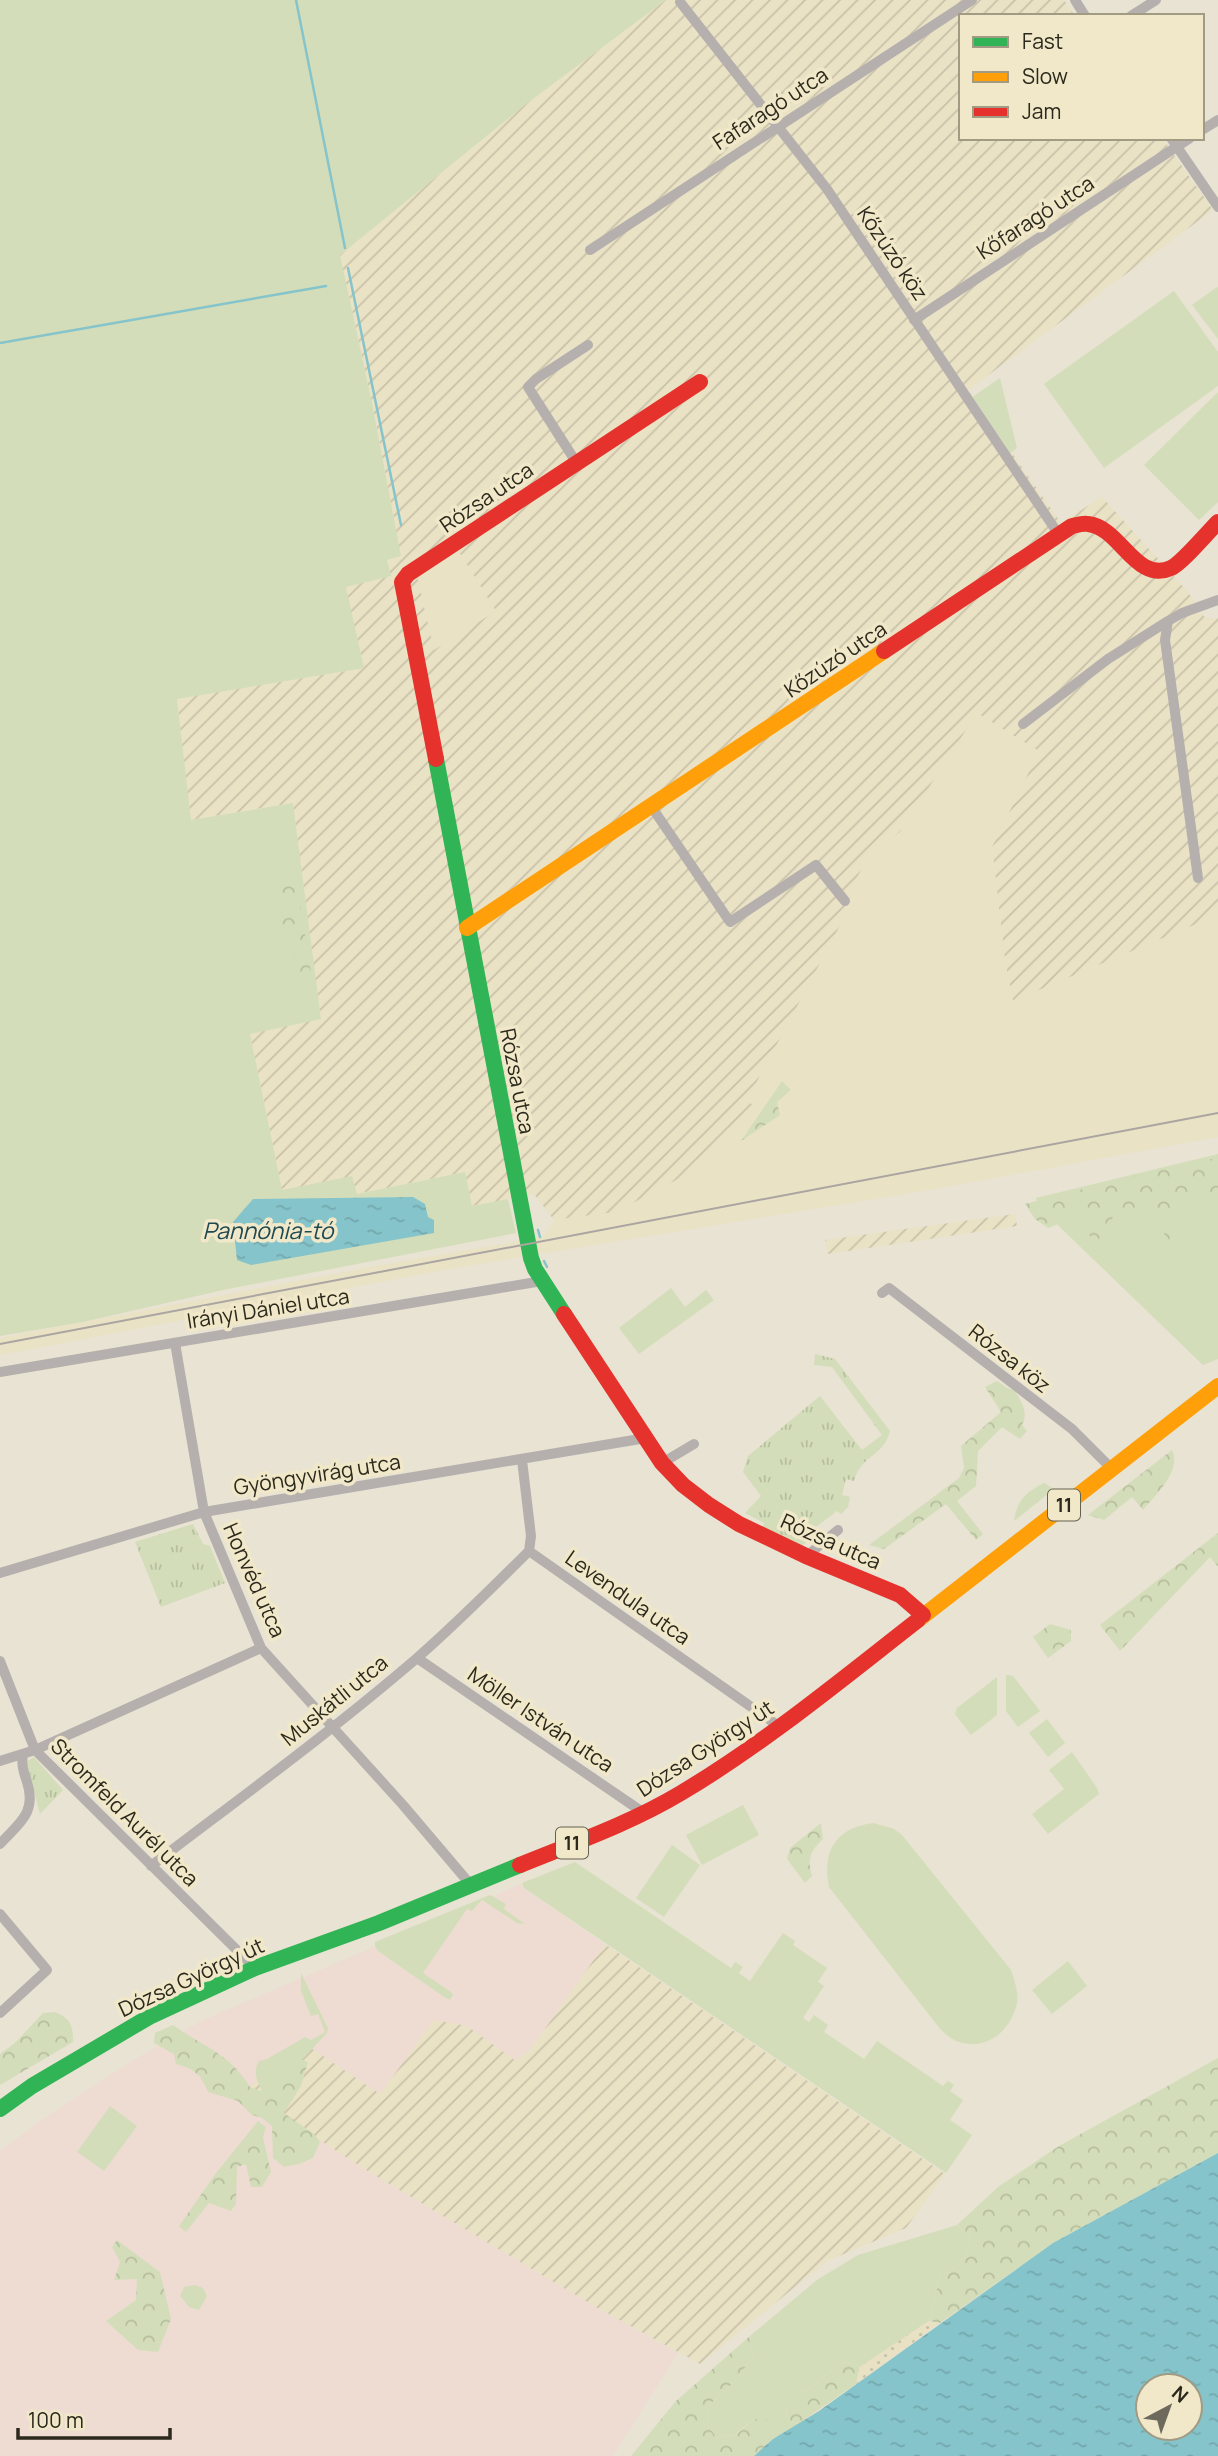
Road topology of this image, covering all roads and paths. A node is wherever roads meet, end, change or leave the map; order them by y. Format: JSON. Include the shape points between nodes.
{"nodes":[{"id":1,"x":972,"y":0,"type":"edge"},
{"id":2,"x":1156,"y":0,"type":"edge"},
{"id":3,"x":680,"y":2,"type":"dead end"},
{"id":4,"x":1134,"y":14,"type":"edge"},
{"id":5,"x":777,"y":127,"type":"junction"},
{"id":6,"x":1174,"y":143,"type":"edge"},
{"id":7,"x":1218,"y":207,"type":"edge"},
{"id":8,"x":590,"y":250,"type":"dead end"},
{"id":9,"x":915,"y":320,"type":"junction"},
{"id":10,"x":588,"y":345,"type":"dead end"},
{"id":11,"x":700,"y":382,"type":"dead end"},
{"id":12,"x":576,"y":462,"type":"junction"},
{"id":13,"x":1218,"y":522,"type":"edge"},
{"id":14,"x":1059,"y":535,"type":"junction"},
{"id":15,"x":1218,"y":600,"type":"edge"},
{"id":16,"x":1168,"y":621,"type":"junction"},
{"id":17,"x":1023,"y":724,"type":"dead end"},
{"id":18,"x":650,"y":806,"type":"junction"},
{"id":19,"x":1198,"y":878,"type":"dead end"},
{"id":20,"x":845,"y":901,"type":"dead end"},
{"id":21,"x":467,"y":928,"type":"junction"},
{"id":22,"x":542,"y":1281,"type":"junction"},
{"id":23,"x":882,"y":1293,"type":"dead end"},
{"id":24,"x":175,"y":1343,"type":"junction"},
{"id":25,"x":0,"y":1372,"type":"edge"},
{"id":26,"x":1218,"y":1385,"type":"edge"},
{"id":27,"x":646,"y":1438,"type":"junction"},
{"id":28,"x":694,"y":1444,"type":"dead end"},
{"id":29,"x":522,"y":1460,"type":"junction"},
{"id":30,"x":662,"y":1463,"type":"junction"},
{"id":31,"x":1111,"y":1468,"type":"junction"},
{"id":32,"x":204,"y":1512,"type":"junction"},
{"id":33,"x":838,"y":1530,"type":"dead end"},
{"id":34,"x":529,"y":1551,"type":"junction"},
{"id":35,"x":807,"y":1555,"type":"junction"},
{"id":36,"x":0,"y":1573,"type":"edge"},
{"id":37,"x":923,"y":1615,"type":"junction"},
{"id":38,"x":261,"y":1647,"type":"junction"},
{"id":39,"x":417,"y":1658,"type":"junction"},
{"id":40,"x":0,"y":1661,"type":"edge"},
{"id":41,"x":780,"y":1727,"type":"junction"},
{"id":42,"x":332,"y":1728,"type":"junction"},
{"id":43,"x":35,"y":1750,"type":"junction"},
{"id":44,"x":23,"y":1755,"type":"junction"},
{"id":45,"x":0,"y":1761,"type":"edge"},
{"id":46,"x":644,"y":1813,"type":"junction"},
{"id":47,"x":0,"y":1844,"type":"edge"},
{"id":48,"x":151,"y":1866,"type":"junction"},
{"id":49,"x":470,"y":1884,"type":"junction"},
{"id":50,"x":0,"y":1914,"type":"edge"},
{"id":51,"x":255,"y":1968,"type":"junction"},
{"id":52,"x":0,"y":2013,"type":"edge"},
{"id":53,"x":0,"y":2109,"type":"edge"}],
"edges":[{"from":1,"to":5,"type":"street","name":"Fafaragó utca"},
{"from":2,"to":4,"type":"street"},
{"from":3,"to":5,"type":"street","name":"Kőzúzó köz"},
{"from":5,"to":8,"type":"street","name":"Fafaragó utca"},
{"from":5,"to":9,"type":"street","name":"Kőzúzó köz","via":[[827,189]]},
{"from":6,"to":7,"type":"street"},
{"from":6,"to":9,"type":"street","name":"Kőfaragó utca"},
{"from":9,"to":14,"type":"street","name":"Kőzúzó köz"},
{"from":10,"to":12,"type":"street","via":[[528,387]]},
{"from":11,"to":12,"type":"street","name":"Rózsa utca"},
{"from":12,"to":21,"type":"street","name":"Rózsa utca","via":[[402,582]]},
{"from":13,"to":14,"type":"street","name":"Kőzúzó utca","via":[[1164,571],[1143,568],[1093,523],[1072,526]]},
{"from":14,"to":18,"type":"street","name":"Kőzúzó utca"},
{"from":15,"to":16,"type":"street"},
{"from":16,"to":17,"type":"street","via":[[1108,659]]},
{"from":16,"to":19,"type":"street","via":[[1168,668]]},
{"from":18,"to":20,"type":"street","via":[[730,922],[816,865]]},
{"from":18,"to":21,"type":"street","name":"Kőzúzó utca"},
{"from":21,"to":22,"type":"street","name":"Rózsa utca","via":[[531,1258]]},
{"from":22,"to":24,"type":"street","name":"Irányi Dániel utca"},
{"from":22,"to":27,"type":"street","name":"Rózsa utca"},
{"from":23,"to":31,"type":"street","name":"Rózsa köz","via":[[889,1288],[992,1375],[1072,1429]]},
{"from":24,"to":25,"type":"street","name":"Irányi Dániel utca"},
{"from":24,"to":32,"type":"street","name":"Honvéd utca"},
{"from":26,"to":31,"type":"street","name":"Dózsa György út","number":"11"},
{"from":27,"to":29,"type":"street","name":"Gyöngyvirág utca"},
{"from":27,"to":30,"type":"street","name":"Rózsa utca"},
{"from":28,"to":30,"type":"street"},
{"from":29,"to":32,"type":"street","name":"Gyöngyvirág utca"},
{"from":29,"to":34,"type":"street"},
{"from":30,"to":35,"type":"street","name":"Rózsa utca","via":[[687,1490],[722,1514]]},
{"from":31,"to":37,"type":"street","name":"Dózsa György út","number":"11"},
{"from":32,"to":36,"type":"street","name":"Gyöngyvirág utca"},
{"from":32,"to":38,"type":"street","name":"Honvéd utca"},
{"from":33,"to":35,"type":"street"},
{"from":34,"to":39,"type":"street","name":"Muskátli utca"},
{"from":34,"to":41,"type":"street","name":"Levendula utca"},
{"from":35,"to":37,"type":"street","name":"Rózsa utca","via":[[900,1595]]},
{"from":37,"to":41,"type":"street","name":"Dózsa György út","number":"11"},
{"from":38,"to":42,"type":"street","name":"Honvéd utca"},
{"from":38,"to":43,"type":"street"},
{"from":39,"to":42,"type":"street","name":"Muskátli utca"},
{"from":39,"to":46,"type":"street","name":"Möller István utca"},
{"from":40,"to":43,"type":"street","name":"Stromfeld Aurél utca"},
{"from":41,"to":46,"type":"street","name":"Dózsa György út","number":"11"},
{"from":42,"to":48,"type":"street","name":"Muskátli utca"},
{"from":42,"to":49,"type":"street","name":"Honvéd utca"},
{"from":43,"to":44,"type":"street"},
{"from":43,"to":48,"type":"street","name":"Stromfeld Aurél utca"},
{"from":44,"to":45,"type":"street"},
{"from":44,"to":47,"type":"street","via":[[29,1811]]},
{"from":46,"to":49,"type":"street","name":"Dózsa György út","number":"11"},
{"from":48,"to":51,"type":"street","name":"Stromfeld Aurél utca"},
{"from":49,"to":51,"type":"street","name":"Dózsa György út","number":"11"},
{"from":50,"to":52,"type":"street","via":[[47,1970]]},
{"from":51,"to":53,"type":"street","name":"Dózsa György út","number":"11","via":[[149,2017]]}]}
